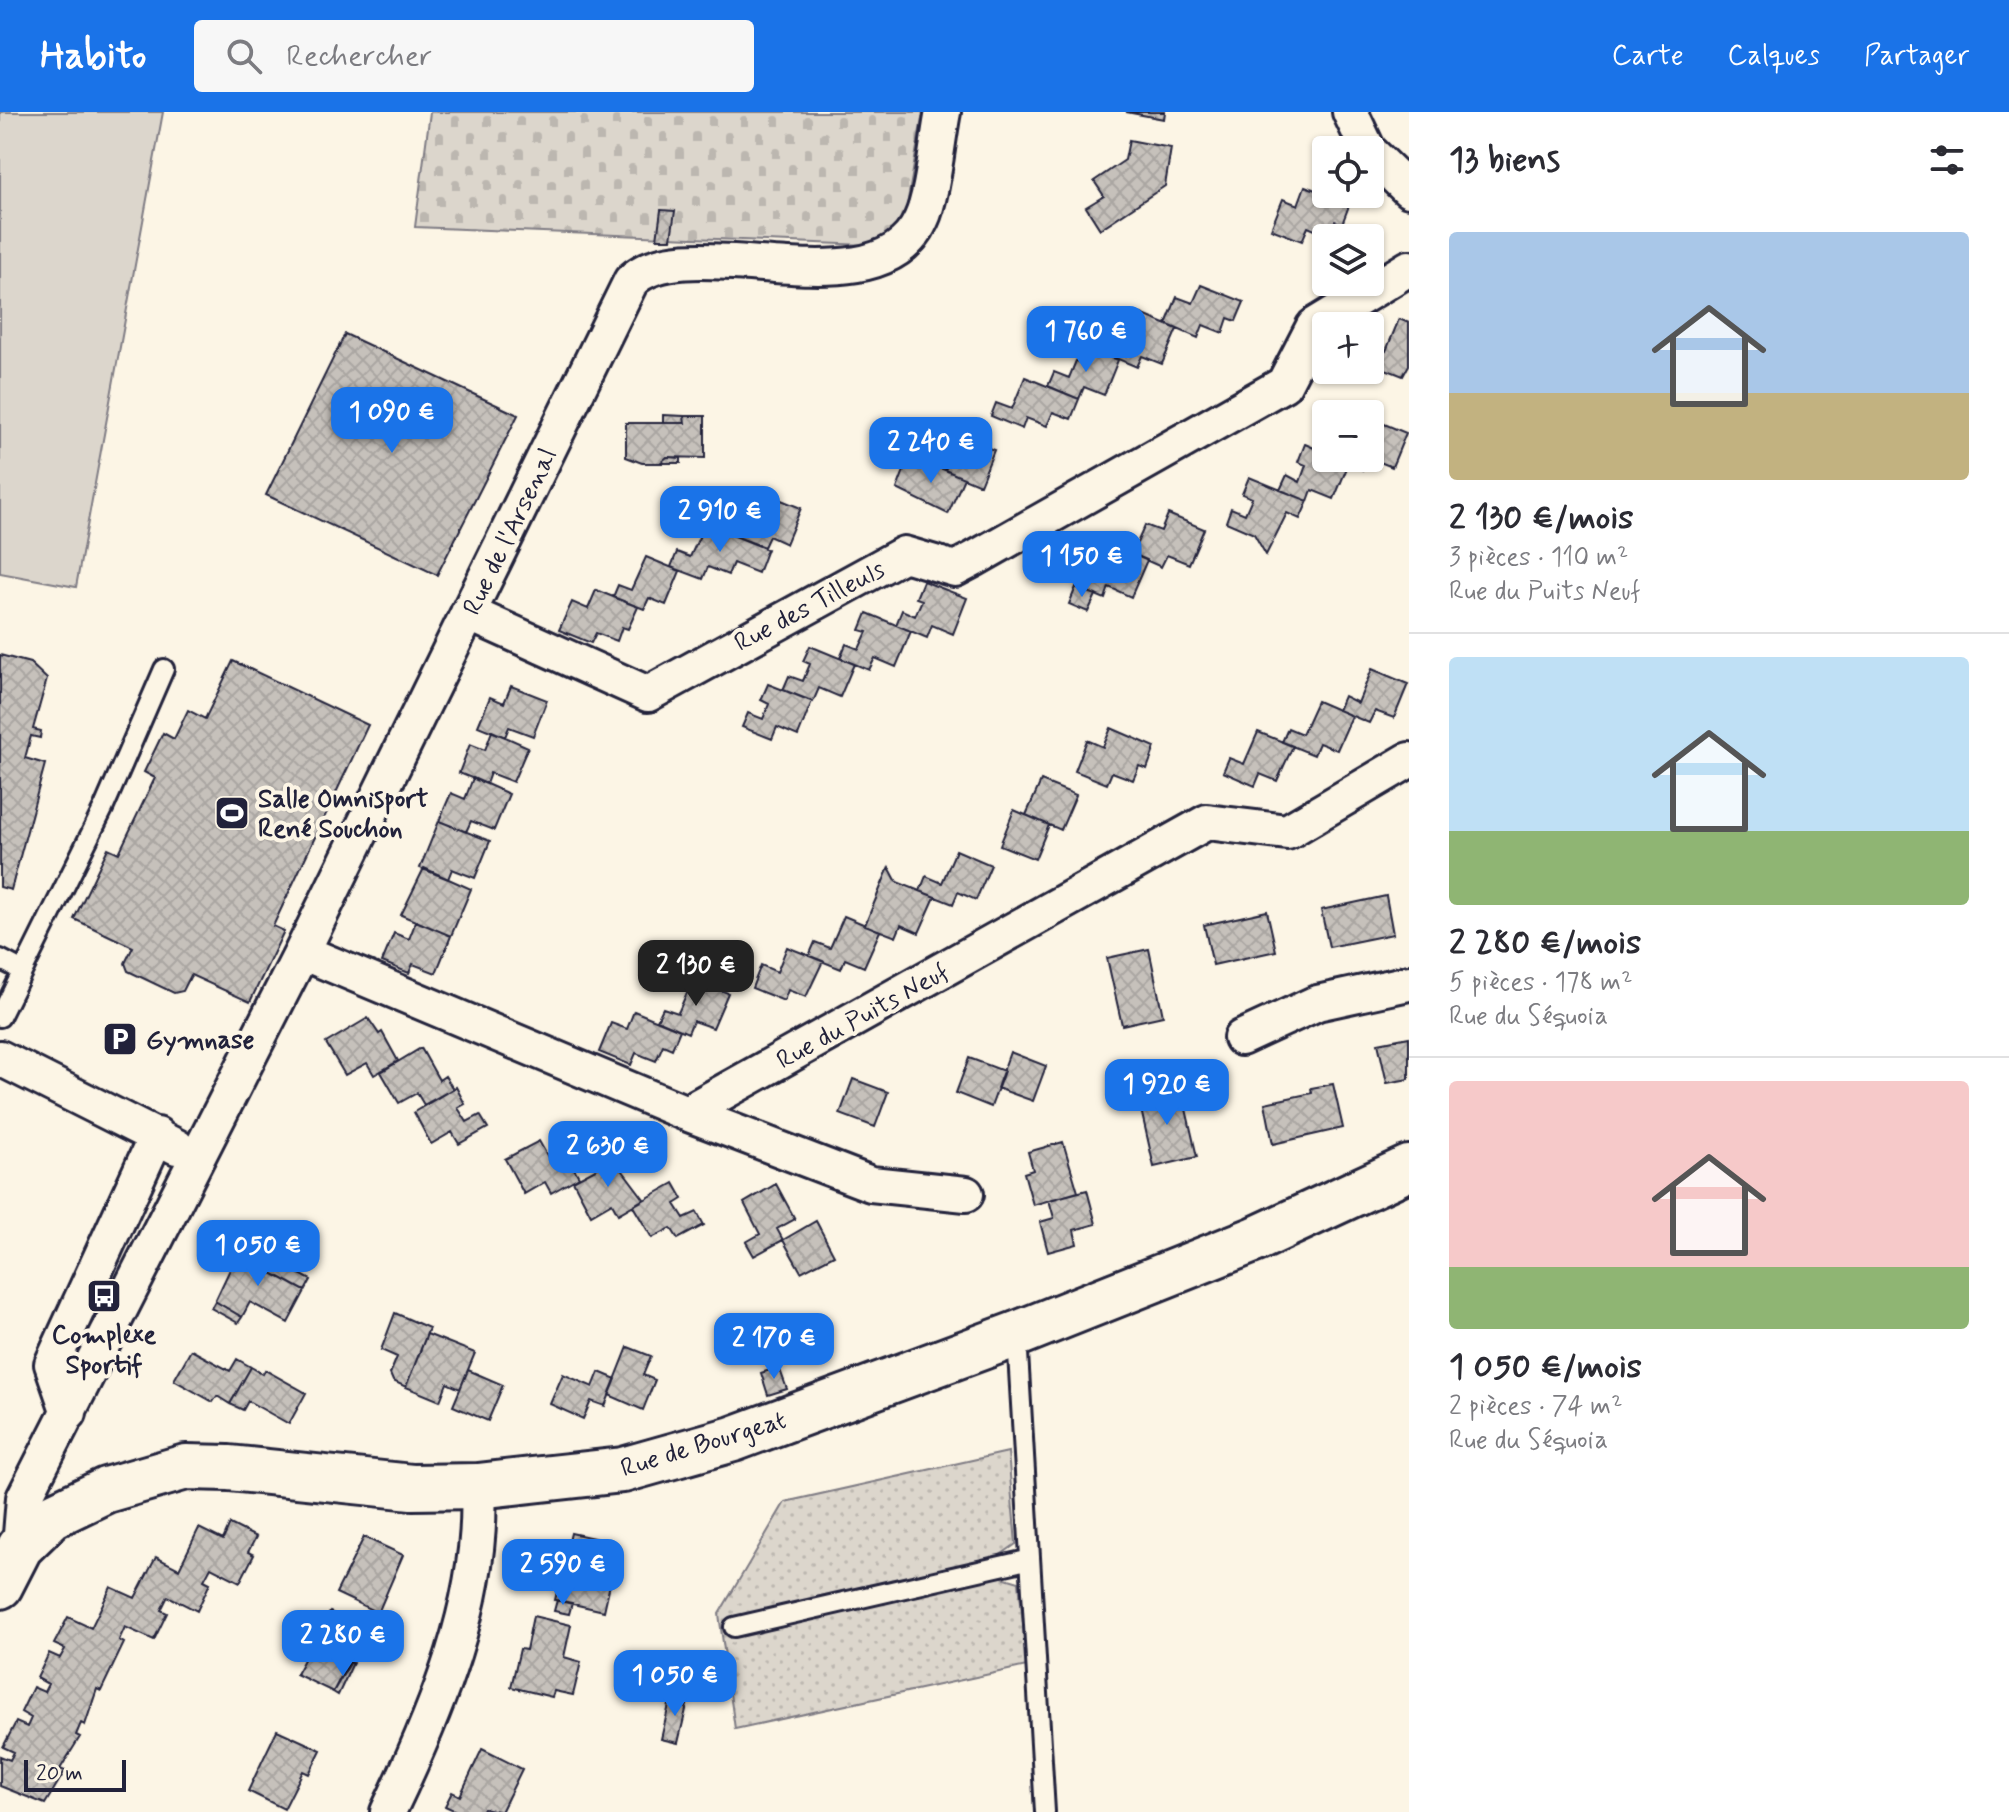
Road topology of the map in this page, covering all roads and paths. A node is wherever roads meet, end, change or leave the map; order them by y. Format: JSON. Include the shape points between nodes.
{"nodes":[{"id":1,"x":943,"y":112,"type":"edge"},
{"id":2,"x":1350,"y":112,"type":"edge"},
{"id":3,"x":1362,"y":136,"type":"edge"},
{"id":4,"x":1384,"y":166,"type":"edge"},
{"id":5,"x":1409,"y":190,"type":"edge"},
{"id":6,"x":1409,"y":268,"type":"edge"},
{"id":7,"x":468,"y":613,"type":"junction"},
{"id":8,"x":164,"y":669,"type":"dead end"},
{"id":9,"x":1409,"y":760,"type":"edge"},
{"id":10,"x":302,"y":952,"type":"junction"},
{"id":11,"x":0,"y":959,"type":"edge"},
{"id":12,"x":21,"y":970,"type":"junction"},
{"id":13,"x":1409,"y":983,"type":"edge"},
{"id":14,"x":0,"y":1017,"type":"edge"},
{"id":15,"x":1241,"y":1038,"type":"dead end"},
{"id":16,"x":0,"y":1058,"type":"edge"},
{"id":17,"x":686,"y":1113,"type":"junction"},
{"id":18,"x":157,"y":1135,"type":"junction"},
{"id":19,"x":195,"y":1158,"type":"junction"},
{"id":20,"x":1409,"y":1168,"type":"edge"},
{"id":21,"x":966,"y":1194,"type":"dead end"},
{"id":22,"x":1017,"y":1334,"type":"junction"},
{"id":23,"x":69,"y":1413,"type":"junction"},
{"id":24,"x":478,"y":1486,"type":"junction"},
{"id":25,"x":20,"y":1547,"type":"junction"},
{"id":26,"x":1027,"y":1560,"type":"junction"},
{"id":27,"x":0,"y":1586,"type":"edge"},
{"id":28,"x":734,"y":1627,"type":"dead end"},
{"id":29,"x":388,"y":1812,"type":"edge"},
{"id":30,"x":1045,"y":1812,"type":"edge"}],
"edges":[{"from":1,"to":7,"type":"street","name":"Rue de l'Arsenal","via":[[922,219],[907,243],[871,263],[683,262],[643,270],[631,281]]},
{"from":2,"to":3,"type":"street"},
{"from":4,"to":5,"type":"street"},
{"from":6,"to":7,"type":"street","name":"Rue des Tilleuls","via":[[1314,326],[1284,384],[965,564],[955,569],[904,554],[648,694]]},
{"from":7,"to":10,"type":"street","name":"Rue de l'Arsenal"},
{"from":8,"to":12,"type":"lane","via":[[104,807]]},
{"from":9,"to":17,"type":"street","name":"Rue du Puits Neuf","via":[[1287,832],[1207,822]]},
{"from":10,"to":17,"type":"street"},
{"from":10,"to":19,"type":"street","name":"Rue de l'Arsenal"},
{"from":11,"to":12,"type":"lane"},
{"from":12,"to":14,"type":"lane"},
{"from":13,"to":15,"type":"street","via":[[1317,1003]]},
{"from":16,"to":18,"type":"street"},
{"from":17,"to":21,"type":"street","via":[[871,1184]]},
{"from":18,"to":19,"type":"street"},
{"from":18,"to":23,"type":"street","via":[[52,1364]]},
{"from":19,"to":23,"type":"street","name":"Rue de l'Arsenal"},
{"from":20,"to":22,"type":"street","name":"Rue de Bourgeat","via":[[1256,1239]]},
{"from":22,"to":24,"type":"street","name":"Rue de Bourgeat","via":[[733,1439],[623,1470]]},
{"from":22,"to":26,"type":"lane"},
{"from":23,"to":25,"type":"street","name":"Rue de l'Arsenal","via":[[24,1498]]},
{"from":24,"to":25,"type":"street","name":"Rue de Bourgeat","via":[[412,1487],[186,1467],[106,1490],[52,1516]]},
{"from":24,"to":29,"type":"street","via":[[479,1536],[470,1597]]},
{"from":25,"to":27,"type":"street","name":"Rue de Bourgeat"},
{"from":26,"to":28,"type":"lane"},
{"from":26,"to":30,"type":"lane"}]}
